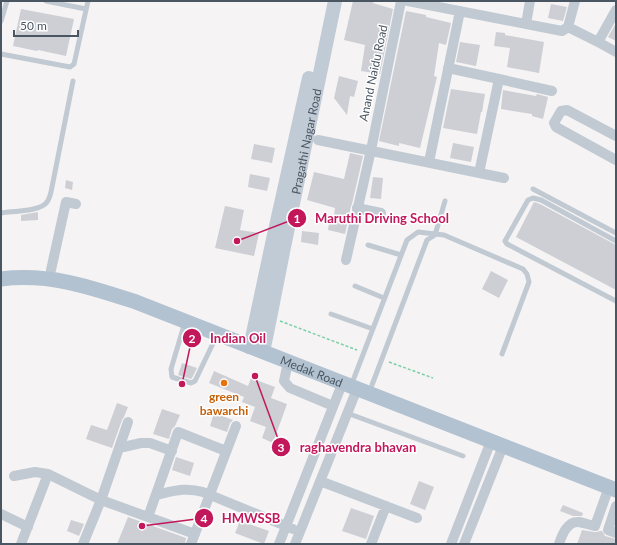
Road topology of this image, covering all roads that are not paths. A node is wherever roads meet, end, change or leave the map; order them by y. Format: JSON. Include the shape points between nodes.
{"nodes":[{"id":1,"x":7,"y":1,"type":"edge"},
{"id":2,"x":46,"y":1,"type":"edge"},
{"id":3,"x":88,"y":1,"type":"edge"},
{"id":4,"x":325,"y":1,"type":"edge"},
{"id":5,"x":335,"y":1,"type":"edge"},
{"id":6,"x":401,"y":1,"type":"edge"},
{"id":7,"x":408,"y":1,"type":"edge"},
{"id":8,"x":530,"y":1,"type":"edge"},
{"id":9,"x":575,"y":1,"type":"edge"},
{"id":10,"x":86,"y":9,"type":"junction"},
{"id":11,"x":616,"y":10,"type":"edge"},
{"id":12,"x":460,"y":11,"type":"junction"},
{"id":13,"x":1,"y":22,"type":"edge"},
{"id":14,"x":526,"y":24,"type":"junction"},
{"id":15,"x":568,"y":27,"type":"junction"},
{"id":16,"x":598,"y":42,"type":"junction"},
{"id":17,"x":616,"y":52,"type":"edge"},
{"id":18,"x":1,"y":54,"type":"edge"},
{"id":19,"x":448,"y":68,"type":"junction"},
{"id":20,"x":499,"y":79,"type":"junction"},
{"id":21,"x":73,"y":81,"type":"dead end"},
{"id":22,"x":552,"y":91,"type":"dead end"},
{"id":23,"x":616,"y":136,"type":"edge"},
{"id":24,"x":312,"y":138,"type":"junction"},
{"id":25,"x":371,"y":150,"type":"junction"},
{"id":26,"x":616,"y":160,"type":"edge"},
{"id":27,"x":429,"y":162,"type":"junction"},
{"id":28,"x":479,"y":173,"type":"junction"},
{"id":29,"x":504,"y":178,"type":"dead end"},
{"id":30,"x":533,"y":189,"type":"dead end"},
{"id":31,"x":445,"y":201,"type":"dead end"},
{"id":32,"x":76,"y":204,"type":"dead end"},
{"id":33,"x":358,"y":208,"type":"junction"},
{"id":34,"x":1,"y":213,"type":"edge"},
{"id":35,"x":381,"y":214,"type":"dead end"},
{"id":36,"x":436,"y":234,"type":"junction"},
{"id":37,"x":616,"y":234,"type":"edge"},
{"id":38,"x":616,"y":241,"type":"edge"},
{"id":39,"x":368,"y":245,"type":"dead end"},
{"id":40,"x":401,"y":254,"type":"junction"},
{"id":41,"x":346,"y":260,"type":"dead end"},
{"id":42,"x":1,"y":270,"type":"edge"},
{"id":43,"x":51,"y":270,"type":"junction"},
{"id":44,"x":1,"y":279,"type":"edge"},
{"id":45,"x":355,"y":286,"type":"dead end"},
{"id":46,"x":384,"y":298,"type":"junction"},
{"id":47,"x":616,"y":301,"type":"edge"},
{"id":48,"x":331,"y":314,"type":"dead end"},
{"id":49,"x":185,"y":322,"type":"junction"},
{"id":50,"x":373,"y":329,"type":"junction"},
{"id":51,"x":217,"y":334,"type":"junction"},
{"id":52,"x":257,"y":345,"type":"junction"},
{"id":53,"x":502,"y":354,"type":"dead end"},
{"id":54,"x":288,"y":362,"type":"junction"},
{"id":55,"x":351,"y":384,"type":"junction"},
{"id":56,"x":372,"y":385,"type":"junction"},
{"id":57,"x":333,"y":406,"type":"junction"},
{"id":58,"x":347,"y":413,"type":"junction"},
{"id":59,"x":128,"y":422,"type":"dead end"},
{"id":60,"x":236,"y":426,"type":"dead end"},
{"id":61,"x":324,"y":431,"type":"junction"},
{"id":62,"x":338,"y":437,"type":"junction"},
{"id":63,"x":497,"y":444,"type":"junction"},
{"id":64,"x":119,"y":448,"type":"junction"},
{"id":65,"x":172,"y":451,"type":"junction"},
{"id":66,"x":226,"y":451,"type":"junction"},
{"id":67,"x":463,"y":456,"type":"dead end"},
{"id":68,"x":48,"y":474,"type":"junction"},
{"id":69,"x":14,"y":476,"type":"dead end"},
{"id":70,"x":320,"y":481,"type":"junction"},
{"id":71,"x":614,"y":486,"type":"edge"},
{"id":72,"x":156,"y":495,"type":"junction"},
{"id":73,"x":210,"y":495,"type":"junction"},
{"id":74,"x":101,"y":500,"type":"junction"},
{"id":75,"x":386,"y":506,"type":"junction"},
{"id":76,"x":616,"y":506,"type":"edge"},
{"id":77,"x":1,"y":514,"type":"edge"},
{"id":78,"x":148,"y":517,"type":"junction"},
{"id":79,"x":416,"y":518,"type":"dead end"},
{"id":80,"x":595,"y":526,"type":"junction"},
{"id":81,"x":28,"y":527,"type":"junction"},
{"id":82,"x":286,"y":527,"type":"junction"},
{"id":83,"x":300,"y":532,"type":"junction"},
{"id":84,"x":612,"y":532,"type":"edge"},
{"id":85,"x":193,"y":539,"type":"edge"},
{"id":86,"x":21,"y":544,"type":"edge"},
{"id":87,"x":83,"y":544,"type":"edge"},
{"id":88,"x":279,"y":544,"type":"edge"},
{"id":89,"x":295,"y":544,"type":"edge"},
{"id":90,"x":371,"y":544,"type":"edge"},
{"id":91,"x":450,"y":544,"type":"edge"},
{"id":92,"x":464,"y":544,"type":"edge"},
{"id":93,"x":559,"y":544,"type":"edge"}],
"edges":[{"from":1,"to":13,"type":"lane"},
{"from":2,"to":10,"type":"lane"},
{"from":3,"to":10,"type":"lane"},
{"from":4,"to":52,"type":"main road","name":"Pragathi Nagar Road","via":[[272,244]]},
{"from":5,"to":24,"type":"main road","name":"Pragathi Nagar Road"},
{"from":6,"to":25,"type":"street","name":"Anand Naidu Road"},
{"from":7,"to":12,"type":"street"},
{"from":8,"to":14,"type":"street"},
{"from":9,"to":15,"type":"street"},
{"from":10,"to":18,"type":"lane","via":[[74,64],[70,67]]},
{"from":11,"to":16,"type":"street"},
{"from":12,"to":14,"type":"street"},
{"from":12,"to":19,"type":"street"},
{"from":14,"to":15,"type":"street","via":[[562,31]]},
{"from":15,"to":16,"type":"street"},
{"from":16,"to":17,"type":"street"},
{"from":19,"to":20,"type":"street"},
{"from":19,"to":27,"type":"street"},
{"from":20,"to":22,"type":"street"},
{"from":20,"to":28,"type":"street"},
{"from":21,"to":34,"type":"lane","via":[[52,187],[46,203],[41,207]]},
{"from":23,"to":26,"type":"street","via":[[567,110],[561,111],[554,123],[556,127]]},
{"from":24,"to":25,"type":"street"},
{"from":24,"to":52,"type":"main road","name":"Pragathi Nagar Road","via":[[284,248],[270,318]]},
{"from":25,"to":27,"type":"street"},
{"from":25,"to":33,"type":"street","name":"Anand Naidu Road"},
{"from":27,"to":28,"type":"street"},
{"from":28,"to":29,"type":"street"},
{"from":30,"to":37,"type":"lane"},
{"from":31,"to":36,"type":"lane"},
{"from":32,"to":43,"type":"street","via":[[66,202]]},
{"from":33,"to":35,"type":"street"},
{"from":33,"to":41,"type":"street","name":"Anand Naidu Road"},
{"from":36,"to":40,"type":"lane","via":[[418,232],[406,240]]},
{"from":36,"to":53,"type":"lane","via":[[444,235],[523,269],[528,274],[529,282]]},
{"from":36,"to":56,"type":"lane","via":[[426,240]]},
{"from":38,"to":47,"type":"lane","via":[[533,198],[528,200],[505,241]]},
{"from":39,"to":40,"type":"lane"},
{"from":40,"to":46,"type":"lane"},
{"from":42,"to":43,"type":"main road","name":"Medak Road"},
{"from":43,"to":52,"type":"main road","name":"Medak Road","via":[[91,278],[139,294]]},
{"from":44,"to":49,"type":"main road","name":"Medak Road","via":[[61,280],[136,302]]},
{"from":45,"to":46,"type":"lane"},
{"from":46,"to":50,"type":"lane"},
{"from":48,"to":50,"type":"lane"},
{"from":49,"to":51,"type":"main road","name":"Medak Road"},
{"from":49,"to":51,"type":"lane","via":[[171,369],[172,377],[191,383],[195,381]]},
{"from":50,"to":55,"type":"lane"},
{"from":51,"to":52,"type":"main road","name":"Medak Road"},
{"from":52,"to":54,"type":"main road","name":"Medak Road"},
{"from":52,"to":55,"type":"main road","name":"Medak Road"},
{"from":54,"to":55,"type":"main road","name":"Medak Road"},
{"from":54,"to":57,"type":"street","via":[[284,381],[290,388]]},
{"from":55,"to":56,"type":"main road","name":"Medak Road"},
{"from":55,"to":57,"type":"street"},
{"from":55,"to":58,"type":"street"},
{"from":55,"to":63,"type":"main road","name":"Medak Road"},
{"from":56,"to":71,"type":"main road","name":"Medak Road"},
{"from":57,"to":61,"type":"street"},
{"from":58,"to":62,"type":"street"},
{"from":58,"to":67,"type":"lane"},
{"from":59,"to":64,"type":"street"},
{"from":60,"to":66,"type":"street"},
{"from":61,"to":62,"type":"street"},
{"from":61,"to":82,"type":"street"},
{"from":62,"to":70,"type":"street"},
{"from":63,"to":71,"type":"main road","name":"Medak Road"},
{"from":63,"to":91,"type":"street"},
{"from":63,"to":92,"type":"street"},
{"from":64,"to":65,"type":"street","via":[[150,443]]},
{"from":64,"to":74,"type":"street"},
{"from":65,"to":66,"type":"street","via":[[178,432]]},
{"from":65,"to":72,"type":"street"},
{"from":66,"to":73,"type":"street"},
{"from":68,"to":69,"type":"street","via":[[35,472]]},
{"from":68,"to":74,"type":"street"},
{"from":68,"to":81,"type":"street"},
{"from":70,"to":75,"type":"street"},
{"from":70,"to":83,"type":"street"},
{"from":71,"to":80,"type":"street"},
{"from":72,"to":73,"type":"street","via":[[187,489]]},
{"from":72,"to":78,"type":"street"},
{"from":73,"to":82,"type":"street"},
{"from":73,"to":85,"type":"street"},
{"from":74,"to":78,"type":"street"},
{"from":74,"to":87,"type":"street"},
{"from":75,"to":79,"type":"street"},
{"from":75,"to":90,"type":"street"},
{"from":76,"to":84,"type":"street"},
{"from":77,"to":81,"type":"street"},
{"from":78,"to":85,"type":"street"},
{"from":80,"to":84,"type":"street"},
{"from":80,"to":93,"type":"street","via":[[578,522],[569,525],[564,530]]},
{"from":81,"to":86,"type":"street"},
{"from":82,"to":83,"type":"street"},
{"from":82,"to":88,"type":"street"},
{"from":83,"to":89,"type":"street"}]}
